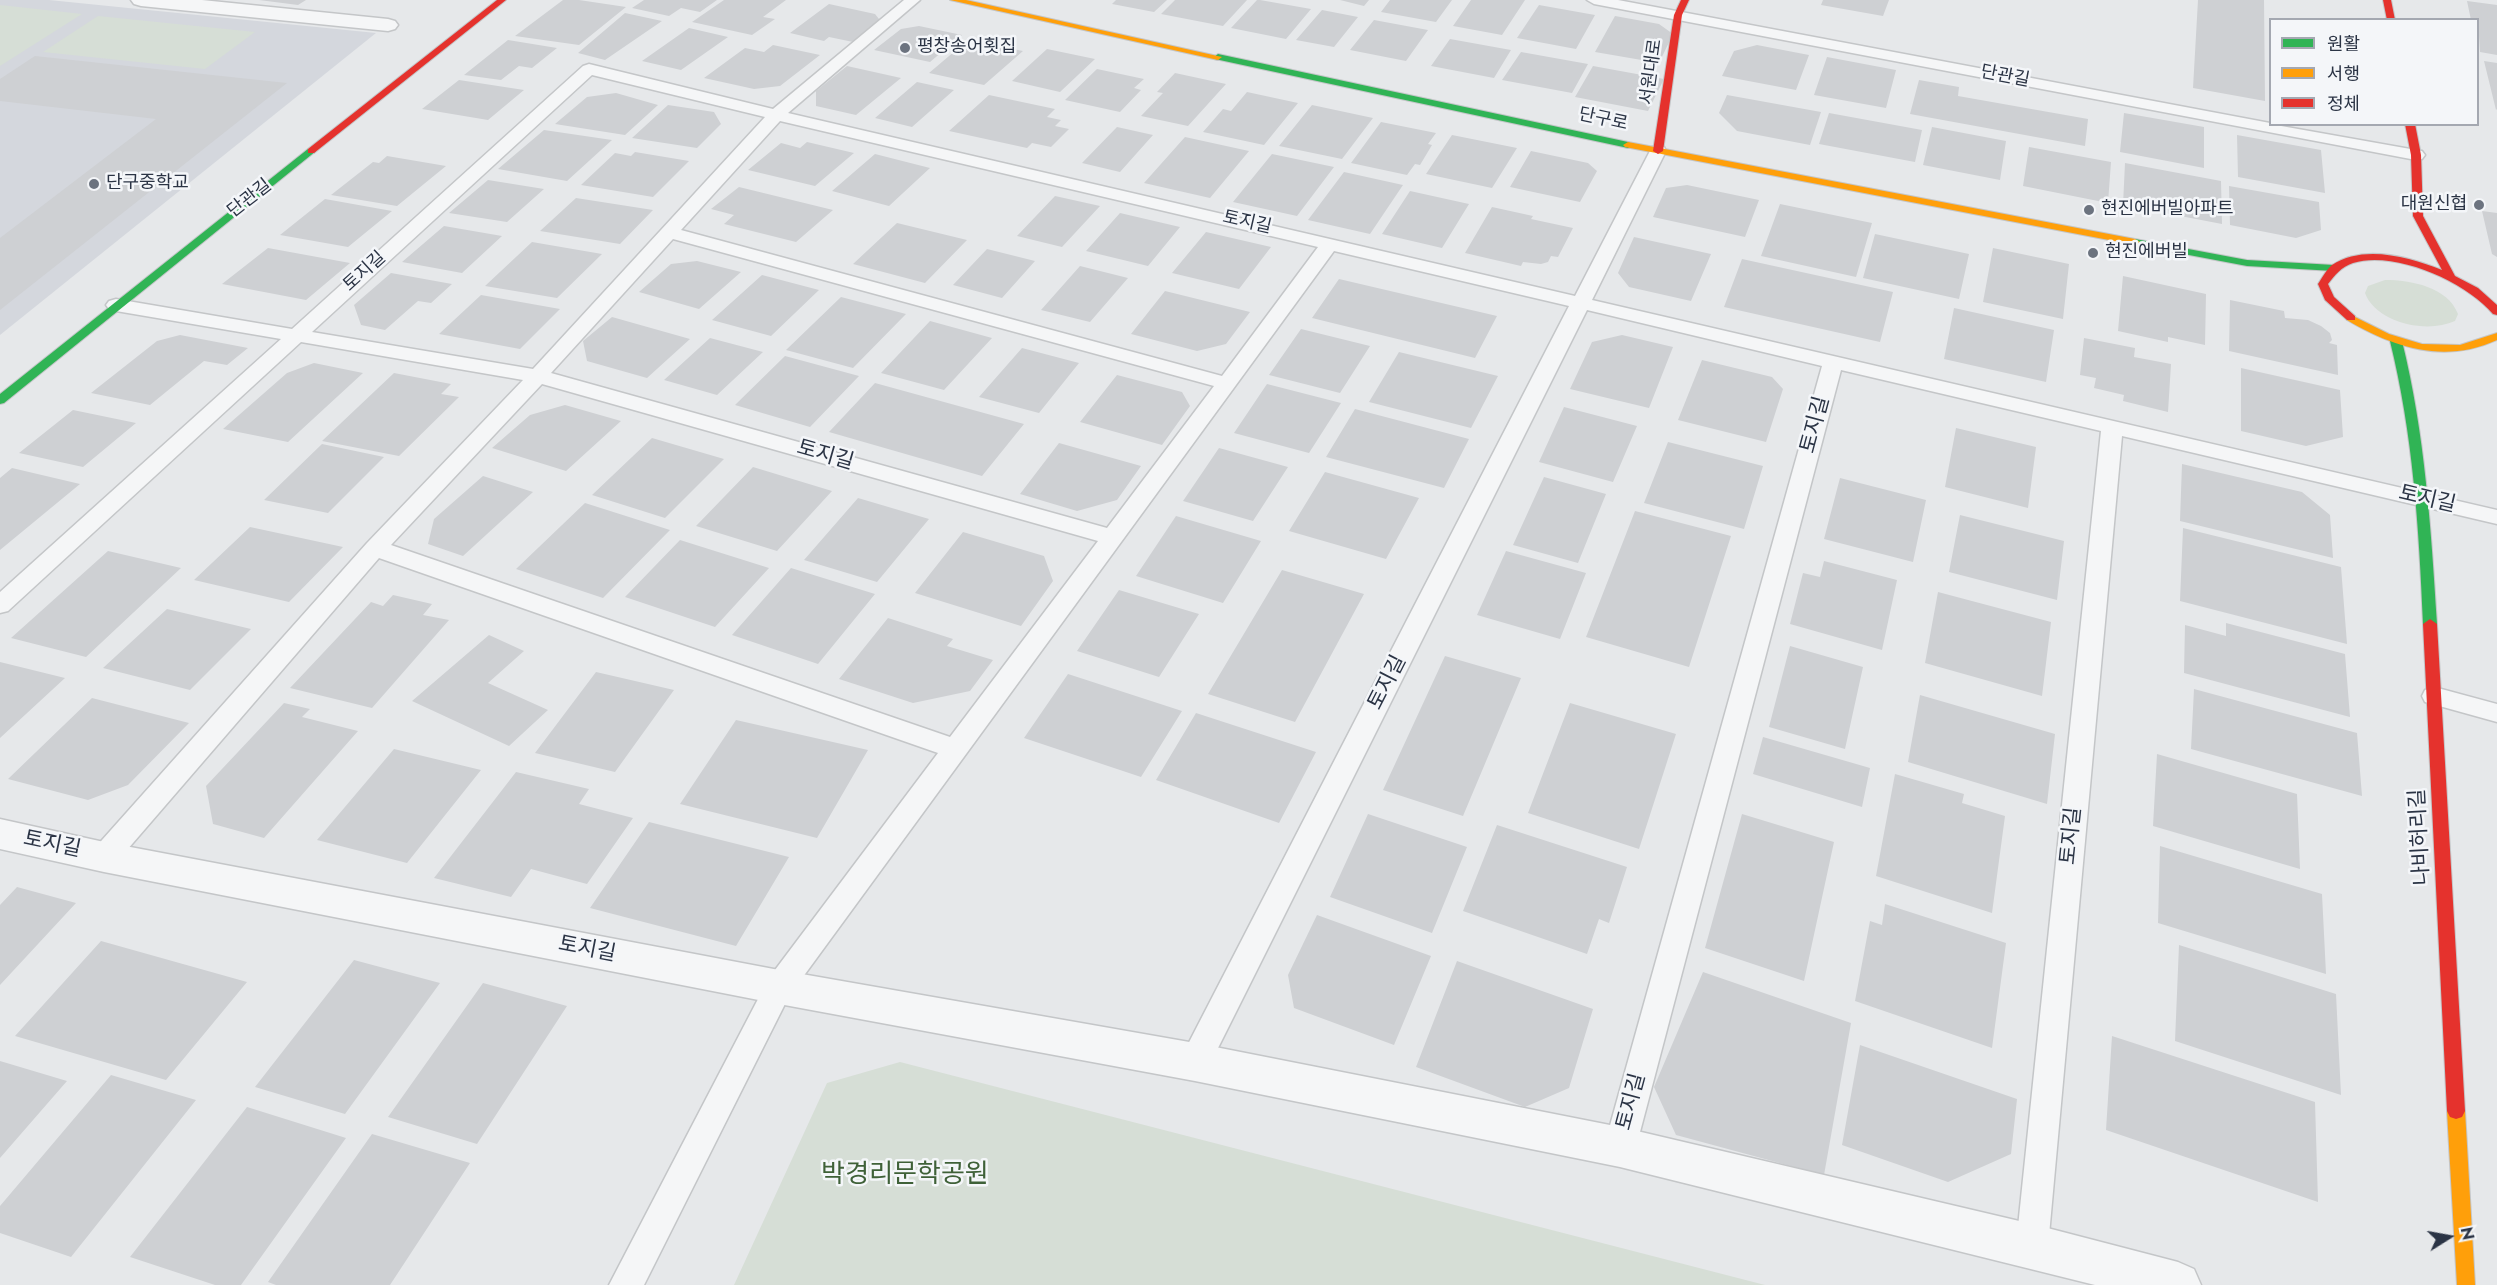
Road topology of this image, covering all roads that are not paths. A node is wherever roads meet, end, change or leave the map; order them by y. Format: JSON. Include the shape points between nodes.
{"nodes":[{"id":1,"x":141,"y":0,"type":"edge"},
{"id":2,"x":502,"y":0,"type":"edge"},
{"id":3,"x":913,"y":0,"type":"edge"},
{"id":4,"x":954,"y":0,"type":"edge"},
{"id":5,"x":1594,"y":0,"type":"edge"},
{"id":6,"x":2387,"y":0,"type":"edge"},
{"id":7,"x":1681,"y":7,"type":"edge"},
{"id":8,"x":2391,"y":18,"type":"edge"},
{"id":9,"x":388,"y":25,"type":"dead end"},
{"id":10,"x":776,"y":115,"type":"junction"},
{"id":11,"x":2269,"y":125,"type":"edge"},
{"id":12,"x":2272,"y":126,"type":"edge"},
{"id":13,"x":2410,"y":126,"type":"edge"},
{"id":14,"x":1658,"y":150,"type":"junction"},
{"id":15,"x":2416,"y":155,"type":"junction"},
{"id":16,"x":2418,"y":216,"type":"junction"},
{"id":17,"x":669,"y":232,"type":"junction"},
{"id":18,"x":1331,"y":243,"type":"junction"},
{"id":19,"x":2396,"y":261,"type":"junction"},
{"id":20,"x":2247,"y":263,"type":"junction"},
{"id":21,"x":2334,"y":268,"type":"junction"},
{"id":22,"x":2450,"y":276,"type":"junction"},
{"id":23,"x":2286,"y":278,"type":"dead end"},
{"id":24,"x":2306,"y":285,"type":"dead end"},
{"id":25,"x":2326,"y":293,"type":"junction"},
{"id":26,"x":1582,"y":303,"type":"junction"},
{"id":27,"x":116,"y":305,"type":"junction"},
{"id":28,"x":2494,"y":307,"type":"edge"},
{"id":29,"x":297,"y":334,"type":"junction"},
{"id":30,"x":2497,"y":336,"type":"edge"},
{"id":31,"x":2396,"y":341,"type":"junction"},
{"id":32,"x":2469,"y":348,"type":"junction"},
{"id":33,"x":2449,"y":362,"type":"dead end"},
{"id":34,"x":1833,"y":363,"type":"junction"},
{"id":35,"x":538,"y":376,"type":"junction"},
{"id":36,"x":1226,"y":383,"type":"junction"},
{"id":37,"x":0,"y":400,"type":"edge"},
{"id":38,"x":2112,"y":426,"type":"junction"},
{"id":39,"x":2423,"y":499,"type":"junction"},
{"id":40,"x":2497,"y":517,"type":"edge"},
{"id":41,"x":1111,"y":537,"type":"junction"},
{"id":42,"x":375,"y":548,"type":"junction"},
{"id":43,"x":0,"y":605,"type":"edge"},
{"id":44,"x":2434,"y":696,"type":"junction"},
{"id":45,"x":2497,"y":713,"type":"edge"},
{"id":46,"x":956,"y":749,"type":"junction"},
{"id":47,"x":0,"y":834,"type":"edge"},
{"id":48,"x":104,"y":857,"type":"junction"},
{"id":49,"x":779,"y":987,"type":"junction"},
{"id":50,"x":1195,"y":1062,"type":"junction"},
{"id":51,"x":1620,"y":1147,"type":"junction"},
{"id":52,"x":2032,"y":1246,"type":"junction"},
{"id":53,"x":626,"y":1285,"type":"edge"},
{"id":54,"x":2178,"y":1285,"type":"edge"},
{"id":55,"x":2466,"y":1285,"type":"edge"}],
"edges":[{"from":1,"to":9,"type":"street"},
{"from":2,"to":27,"type":"street","name":"단관길"},
{"from":3,"to":10,"type":"lane"},
{"from":4,"to":14,"type":"street","name":"단구로"},
{"from":5,"to":7,"type":"lane","name":"단관길"},
{"from":6,"to":8,"type":"street"},
{"from":7,"to":11,"type":"lane","name":"단관길"},
{"from":7,"to":14,"type":"street","name":"서원대로"},
{"from":10,"to":17,"type":"lane","name":"토지길"},
{"from":10,"to":18,"type":"lane","name":"토지길"},
{"from":10,"to":29,"type":"lane","name":"토지길","via":[[589,69]]},
{"from":12,"to":15,"type":"lane","name":"단관길"},
{"from":13,"to":15,"type":"street"},
{"from":14,"to":20,"type":"street","name":"단구로"},
{"from":14,"to":26,"type":"lane"},
{"from":15,"to":16,"type":"street"},
{"from":16,"to":19,"type":"street"},
{"from":16,"to":22,"type":"street"},
{"from":17,"to":35,"type":"lane","name":"토지길"},
{"from":17,"to":36,"type":"lane"},
{"from":18,"to":26,"type":"lane","name":"토지길"},
{"from":18,"to":36,"type":"lane"},
{"from":19,"to":21,"type":"street","via":[[2364,258]]},
{"from":19,"to":22,"type":"street"},
{"from":20,"to":21,"type":"street"},
{"from":20,"to":23,"type":"street"},
{"from":21,"to":25,"type":"street","via":[[2323,284]]},
{"from":22,"to":28,"type":"street"},
{"from":24,"to":25,"type":"street"},
{"from":25,"to":31,"type":"street","via":[[2343,314]]},
{"from":26,"to":34,"type":"lane","name":"토지길"},
{"from":26,"to":50,"type":"lane","name":"토지길"},
{"from":27,"to":29,"type":"lane"},
{"from":27,"to":37,"type":"street","name":"단관길"},
{"from":29,"to":35,"type":"lane"},
{"from":29,"to":43,"type":"lane","name":"토지길"},
{"from":30,"to":32,"type":"street"},
{"from":31,"to":32,"type":"street","via":[[2428,348]]},
{"from":31,"to":39,"type":"street","name":"나비허리길","via":[[2414,385]]},
{"from":32,"to":33,"type":"street"},
{"from":34,"to":38,"type":"lane","name":"토지길"},
{"from":34,"to":51,"type":"lane","name":"토지길"},
{"from":35,"to":41,"type":"lane","name":"토지길"},
{"from":35,"to":42,"type":"lane","name":"토지길"},
{"from":36,"to":41,"type":"lane"},
{"from":38,"to":39,"type":"lane","name":"토지길"},
{"from":38,"to":52,"type":"lane","name":"토지길"},
{"from":39,"to":40,"type":"lane","name":"토지길"},
{"from":39,"to":44,"type":"street","name":"나비허리길"},
{"from":41,"to":46,"type":"lane"},
{"from":42,"to":46,"type":"lane"},
{"from":42,"to":48,"type":"lane","name":"토지길"},
{"from":44,"to":45,"type":"lane"},
{"from":44,"to":55,"type":"street","name":"나비허리길"},
{"from":46,"to":49,"type":"lane"},
{"from":47,"to":48,"type":"street","name":"토지길"},
{"from":48,"to":49,"type":"street","name":"토지길"},
{"from":49,"to":50,"type":"street","name":"토지길"},
{"from":49,"to":53,"type":"lane"},
{"from":50,"to":51,"type":"street","name":"토지길"},
{"from":51,"to":52,"type":"street","name":"토지길"},
{"from":52,"to":54,"type":"street","name":"토지길"}]}
